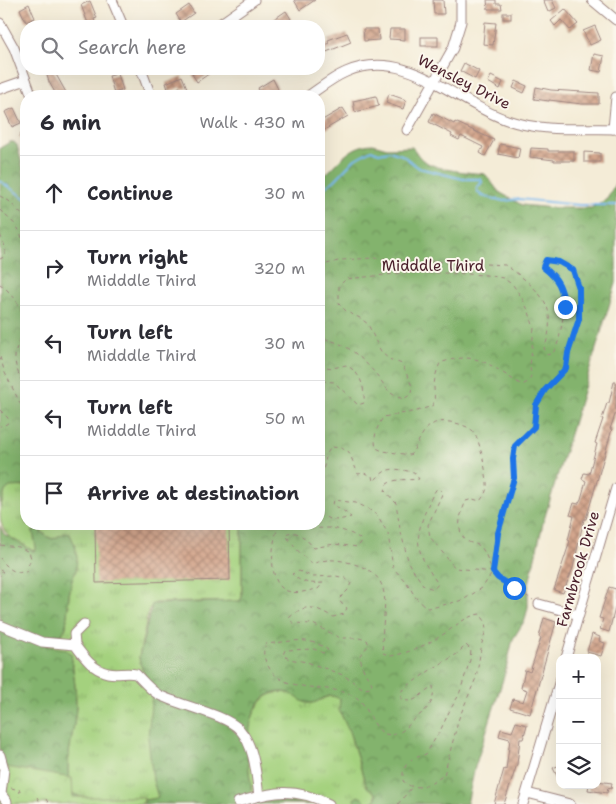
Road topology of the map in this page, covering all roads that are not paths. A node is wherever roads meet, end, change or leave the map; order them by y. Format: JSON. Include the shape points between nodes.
{"nodes":[{"id":1,"x":112,"y":0,"type":"edge"},
{"id":2,"x":254,"y":0,"type":"edge"},
{"id":3,"x":461,"y":0,"type":"edge"},
{"id":4,"x":592,"y":0,"type":"edge"},
{"id":5,"x":120,"y":20,"type":"edge"},
{"id":6,"x":225,"y":20,"type":"edge"},
{"id":7,"x":616,"y":20,"type":"edge"},
{"id":8,"x":0,"y":23,"type":"edge"},
{"id":9,"x":20,"y":64,"type":"edge"},
{"id":10,"x":24,"y":75,"type":"edge"},
{"id":11,"x":144,"y":75,"type":"edge"},
{"id":12,"x":26,"y":80,"type":"junction"},
{"id":13,"x":433,"y":82,"type":"junction"},
{"id":14,"x":0,"y":89,"type":"edge"},
{"id":15,"x":30,"y":90,"type":"edge"},
{"id":16,"x":149,"y":90,"type":"edge"},
{"id":17,"x":317,"y":90,"type":"edge"},
{"id":18,"x":616,"y":97,"type":"edge"},
{"id":19,"x":614,"y":129,"type":"edge"},
{"id":20,"x":407,"y":130,"type":"dead end"},
{"id":21,"x":616,"y":488,"type":"edge"},
{"id":22,"x":540,"y":604,"type":"road end"},
{"id":23,"x":579,"y":615,"type":"junction"},
{"id":24,"x":84,"y":624,"type":"dead end"},
{"id":25,"x":0,"y":625,"type":"edge"},
{"id":26,"x":75,"y":645,"type":"junction"},
{"id":27,"x":567,"y":654,"type":"edge"},
{"id":28,"x":556,"y":694,"type":"edge"},
{"id":29,"x":0,"y":755,"type":"edge"},
{"id":30,"x":1,"y":787,"type":"edge"},
{"id":31,"x":527,"y":793,"type":"junction"},
{"id":32,"x":259,"y":796,"type":"junction"},
{"id":33,"x":7,"y":802,"type":"dead end"},
{"id":34,"x":238,"y":802,"type":"dead end"},
{"id":35,"x":329,"y":804,"type":"edge"},
{"id":36,"x":523,"y":804,"type":"edge"},
{"id":37,"x":570,"y":804,"type":"edge"}],
"edges":[{"from":1,"to":5,"type":"street"},
{"from":2,"to":6,"type":"street"},
{"from":3,"to":13,"type":"street","via":[[458,35]]},
{"from":4,"to":7,"type":"street"},
{"from":8,"to":9,"type":"street"},
{"from":10,"to":12,"type":"street"},
{"from":11,"to":16,"type":"street"},
{"from":12,"to":14,"type":"street"},
{"from":12,"to":15,"type":"street"},
{"from":13,"to":17,"type":"street","name":"Wensley Drive","via":[[405,68],[370,65],[345,72]]},
{"from":13,"to":19,"type":"street","name":"Wensley Drive","via":[[491,113],[524,124],[558,129]]},
{"from":13,"to":20,"type":"street"},
{"from":18,"to":19,"type":"street"},
{"from":21,"to":23,"type":"street","name":"Farmbrook Drive"},
{"from":22,"to":23,"type":"street"},
{"from":23,"to":27,"type":"street","name":"Farmbrook Drive"},
{"from":24,"to":26,"type":"street","via":[[74,634]]},
{"from":25,"to":26,"type":"street","via":[[42,642]]},
{"from":26,"to":32,"type":"street","via":[[82,656],[102,671],[136,674],[158,694],[240,729],[254,761]]},
{"from":28,"to":31,"type":"street"},
{"from":29,"to":30,"type":"street","via":[[4,768]]},
{"from":30,"to":33,"type":"street","via":[[1,796]]},
{"from":31,"to":36,"type":"street"},
{"from":31,"to":37,"type":"street"},
{"from":32,"to":34,"type":"street"},
{"from":32,"to":35,"type":"street","via":[[279,792],[309,795]]}]}
